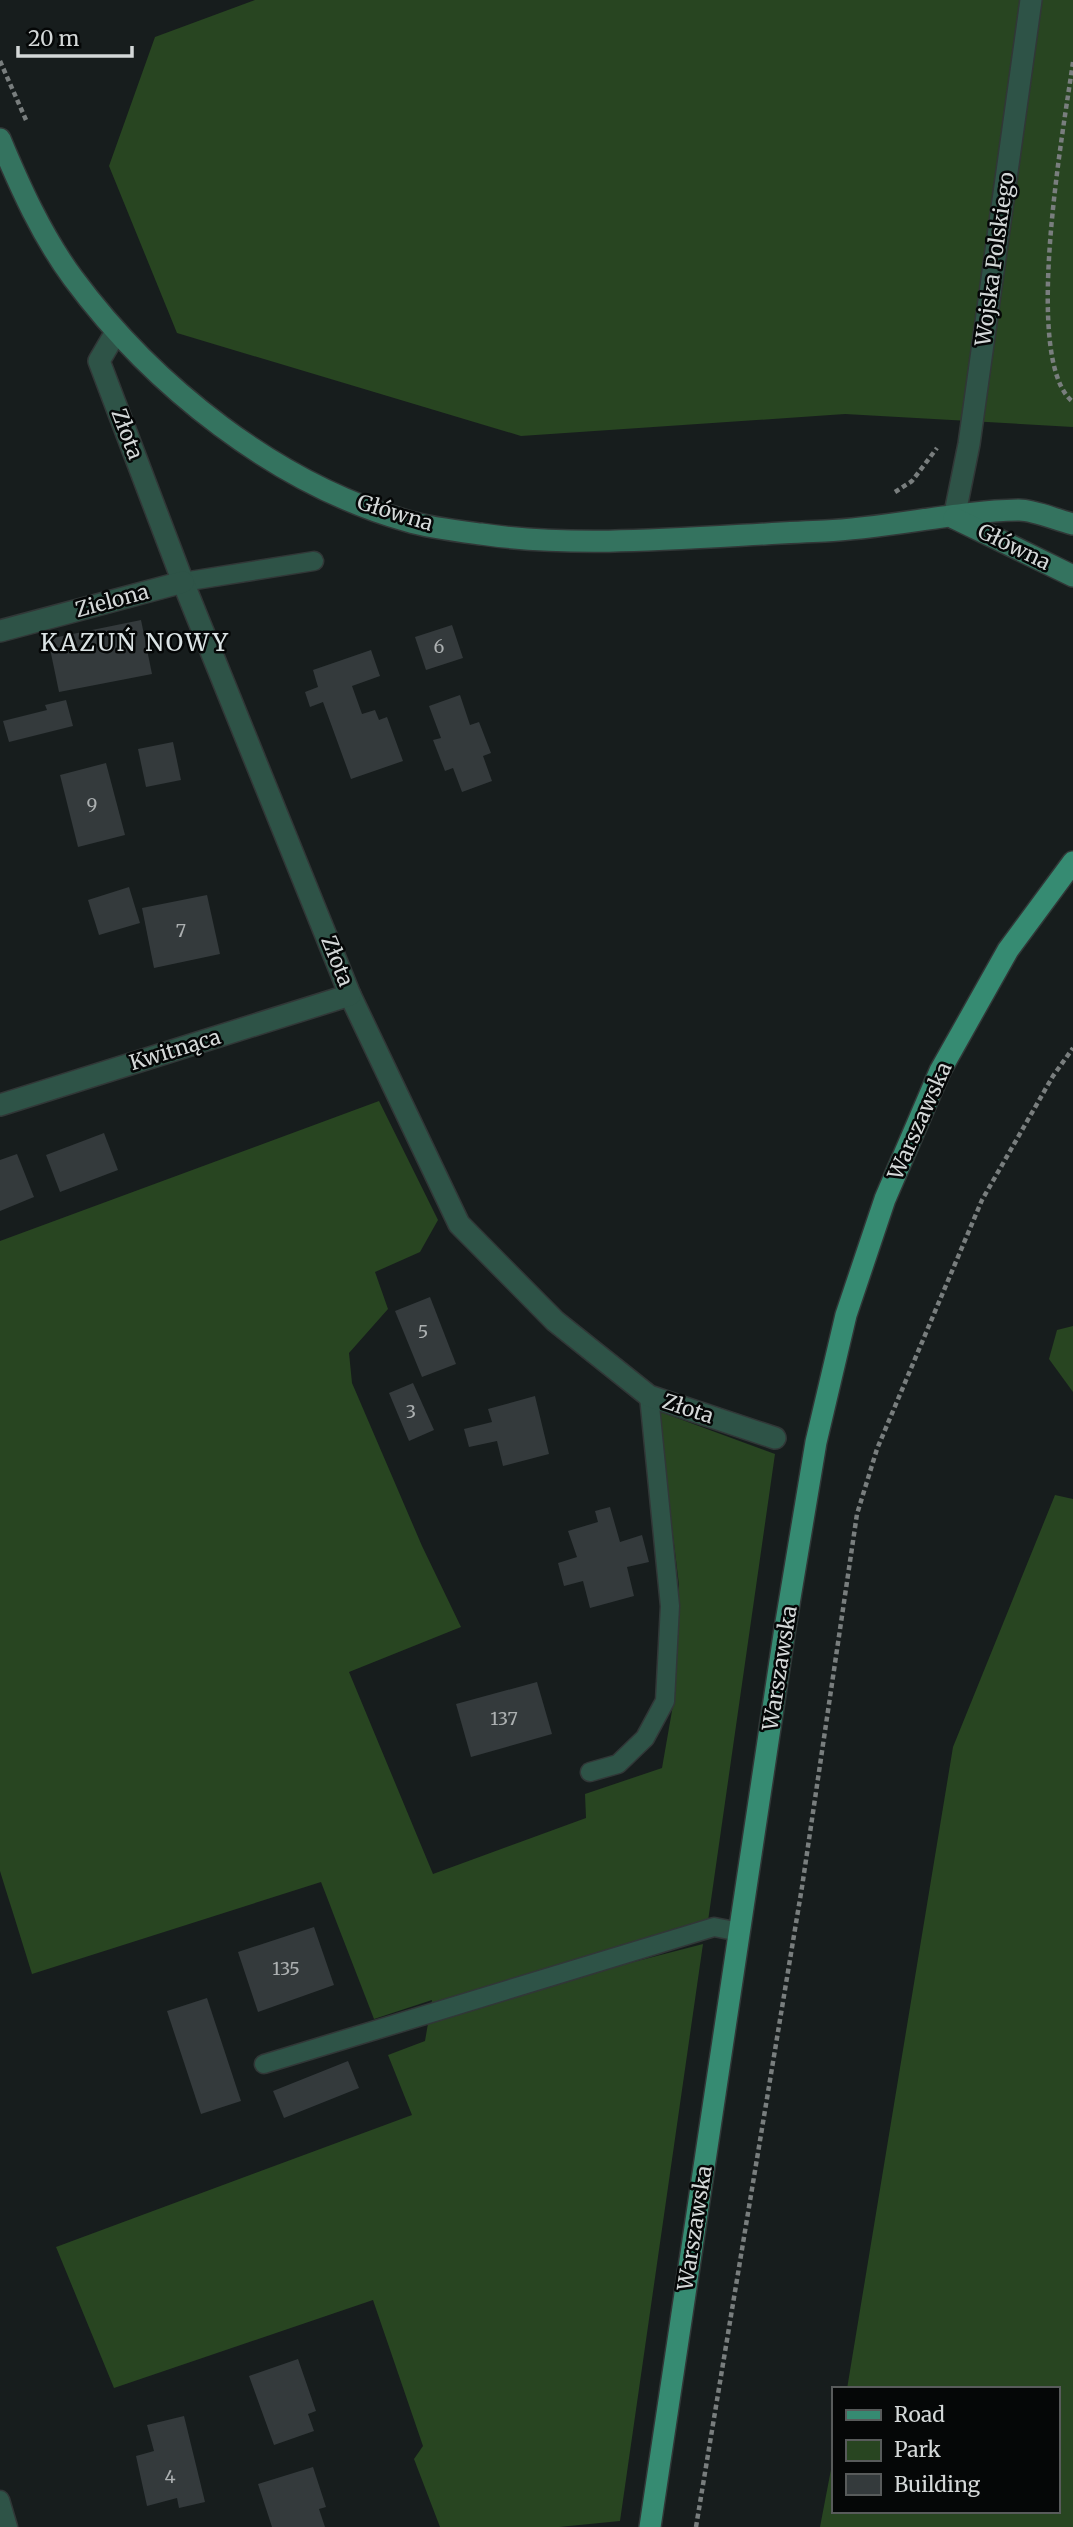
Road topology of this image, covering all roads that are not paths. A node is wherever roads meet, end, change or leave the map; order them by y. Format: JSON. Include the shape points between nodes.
{"nodes":[{"id":1,"x":1031,"y":0,"type":"edge"},
{"id":2,"x":0,"y":139,"type":"edge"},
{"id":3,"x":116,"y":332,"type":"junction"},
{"id":4,"x":954,"y":517,"type":"junction"},
{"id":5,"x":1073,"y":524,"type":"edge"},
{"id":6,"x":314,"y":561,"type":"dead end"},
{"id":7,"x":1073,"y":576,"type":"edge"},
{"id":8,"x":183,"y":582,"type":"junction"},
{"id":9,"x":0,"y":631,"type":"edge"},
{"id":10,"x":1070,"y":868,"type":"edge"},
{"id":11,"x":351,"y":995,"type":"junction"},
{"id":12,"x":0,"y":1105,"type":"edge"},
{"id":13,"x":649,"y":1396,"type":"junction"},
{"id":14,"x":775,"y":1437,"type":"dead end"},
{"id":15,"x":590,"y":1772,"type":"dead end"},
{"id":16,"x":740,"y":1932,"type":"junction"},
{"id":17,"x":264,"y":2064,"type":"dead end"},
{"id":18,"x":0,"y":2500,"type":"edge"},
{"id":19,"x":8,"y":2527,"type":"edge"},
{"id":20,"x":650,"y":2527,"type":"edge"}],
"edges":[{"from":1,"to":4,"type":"street","name":"Wojska Polskiego","via":[[969,444]]},
{"from":2,"to":3,"type":"main road","name":"Główna","via":[[38,223]]},
{"from":3,"to":4,"type":"main road","name":"Główna","via":[[231,436],[327,490],[407,521],[484,535],[594,541],[869,529]]},
{"from":3,"to":8,"type":"street","name":"Złota","via":[[99,360]]},
{"from":4,"to":5,"type":"main road","name":"Główna","via":[[1022,510]]},
{"from":4,"to":7,"type":"main road","name":"Główna"},
{"from":6,"to":8,"type":"lane"},
{"from":8,"to":9,"type":"street","name":"Zielona"},
{"from":8,"to":11,"type":"street","name":"Złota"},
{"from":10,"to":16,"type":"main road","name":"Warszawska","via":[[1007,950],[940,1071],[885,1199],[846,1315],[816,1442]]},
{"from":11,"to":12,"type":"street","name":"Kwitnąca"},
{"from":11,"to":13,"type":"street","name":"Złota","via":[[459,1224],[555,1321]]},
{"from":13,"to":14,"type":"street","name":"Złota"},
{"from":13,"to":15,"type":"lane","via":[[670,1606],[665,1701],[645,1738],[618,1764]]},
{"from":16,"to":17,"type":"lane","via":[[714,1927]]},
{"from":16,"to":20,"type":"main road","name":"Warszawska"},
{"from":18,"to":19,"type":"lane"}]}
